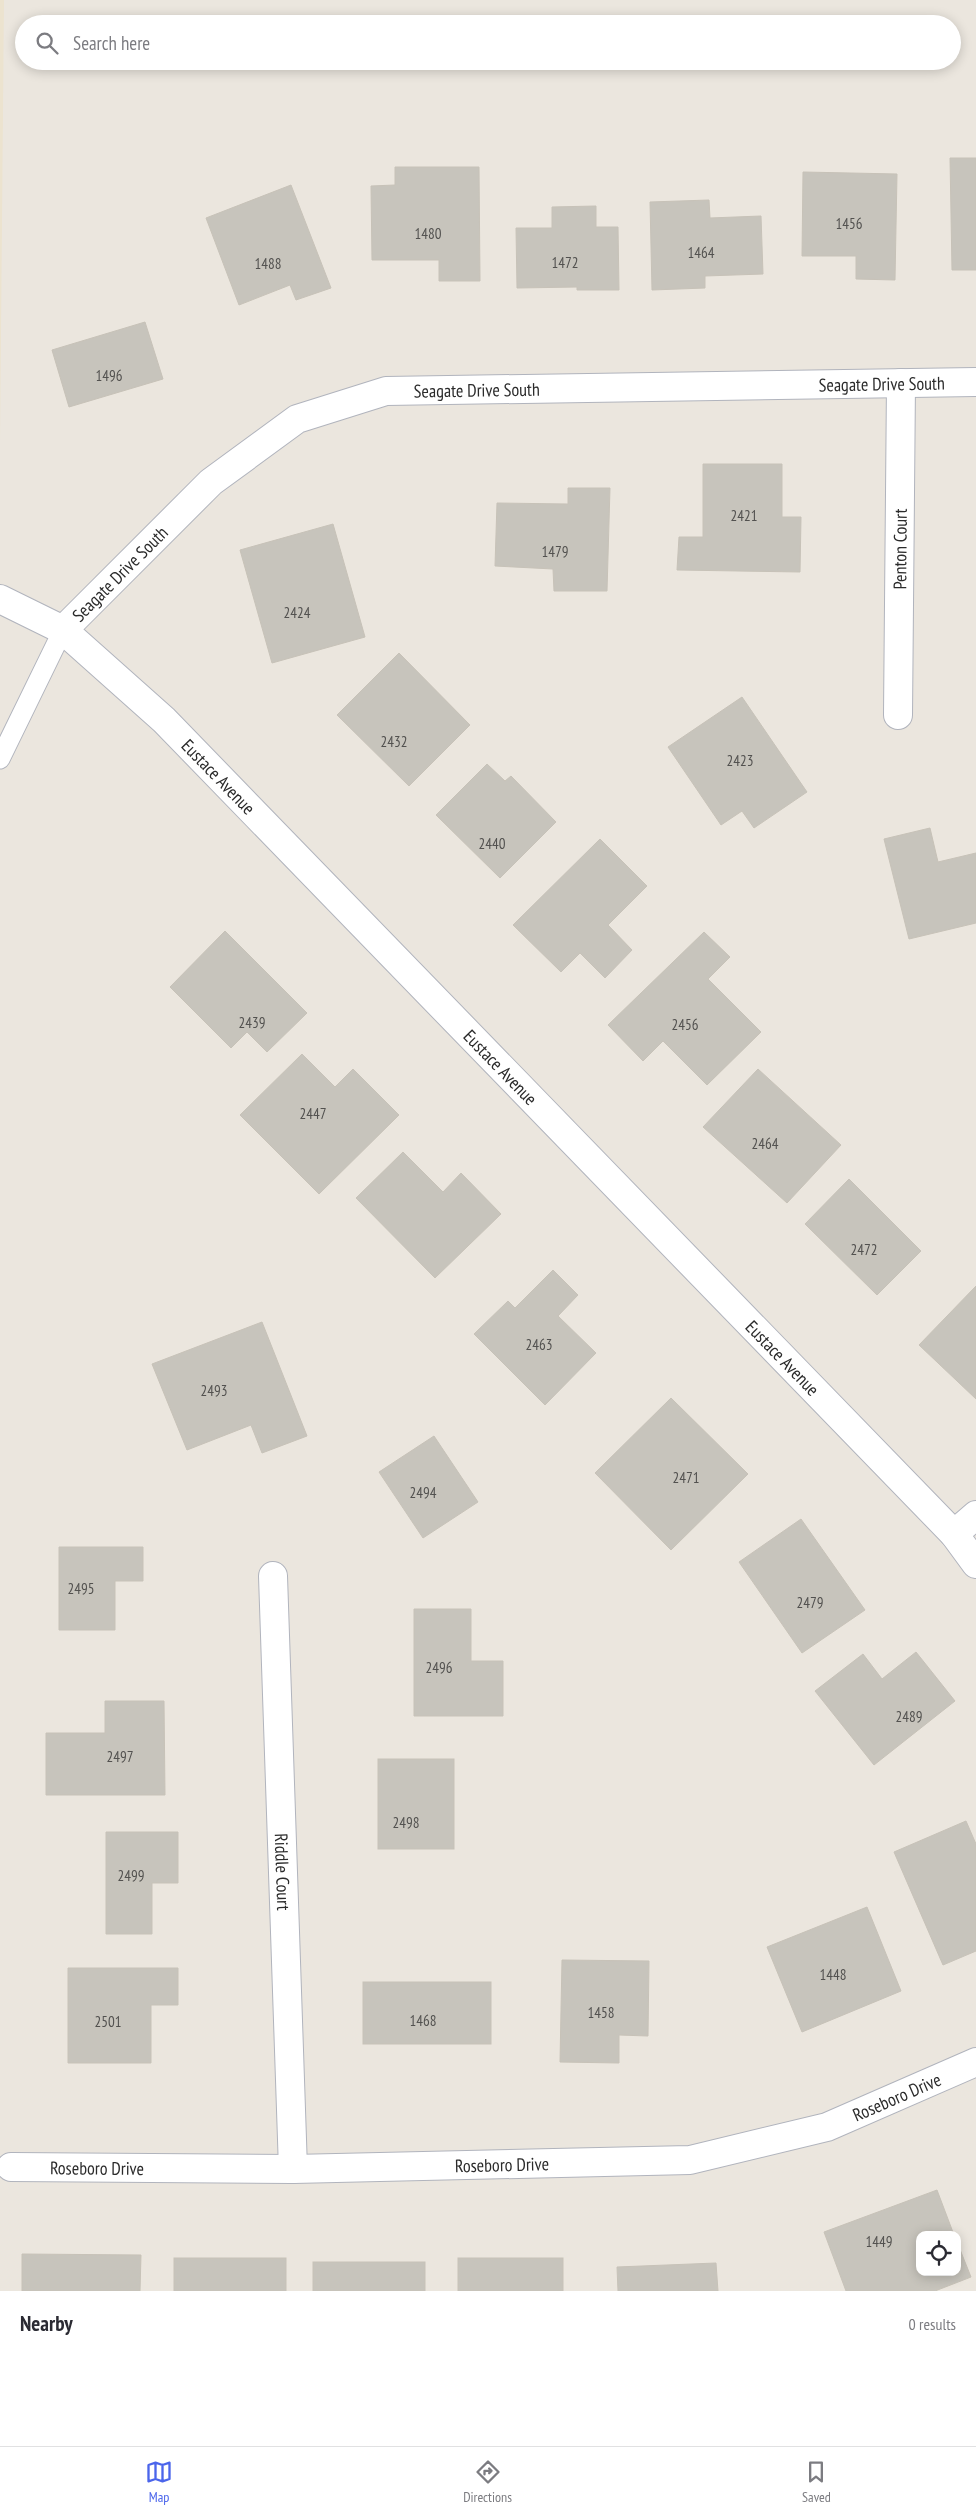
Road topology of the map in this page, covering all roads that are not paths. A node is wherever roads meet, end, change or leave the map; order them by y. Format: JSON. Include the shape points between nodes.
{"nodes":[{"id":1,"x":976,"y":382,"type":"edge"},
{"id":2,"x":901,"y":383,"type":"junction"},
{"id":3,"x":0,"y":599,"type":"edge"},
{"id":4,"x":63,"y":630,"type":"junction"},
{"id":5,"x":898,"y":715,"type":"dead end"},
{"id":6,"x":0,"y":760,"type":"edge"},
{"id":7,"x":976,"y":1515,"type":"edge"},
{"id":8,"x":954,"y":1534,"type":"junction"},
{"id":9,"x":976,"y":1564,"type":"edge"},
{"id":10,"x":273,"y":1576,"type":"dead end"},
{"id":11,"x":976,"y":2062,"type":"edge"},
{"id":12,"x":11,"y":2167,"type":"dead end"},
{"id":13,"x":293,"y":2168,"type":"junction"}],
"edges":[{"from":1,"to":2,"type":"street","name":"Seagate Drive South"},
{"from":2,"to":4,"type":"street","name":"Seagate Drive South","via":[[386,392],[297,419],[211,482]]},
{"from":2,"to":5,"type":"street","name":"Penton Court"},
{"from":3,"to":4,"type":"street","name":"Eustace Avenue"},
{"from":4,"to":6,"type":"lane"},
{"from":4,"to":8,"type":"street","name":"Eustace Avenue","via":[[164,720]]},
{"from":7,"to":8,"type":"street"},
{"from":8,"to":9,"type":"street","name":"Eustace Avenue"},
{"from":10,"to":13,"type":"street","name":"Riddle Court"},
{"from":11,"to":13,"type":"street","name":"Roseboro Drive","via":[[827,2127],[690,2160]]},
{"from":12,"to":13,"type":"street","name":"Roseboro Drive"}]}
